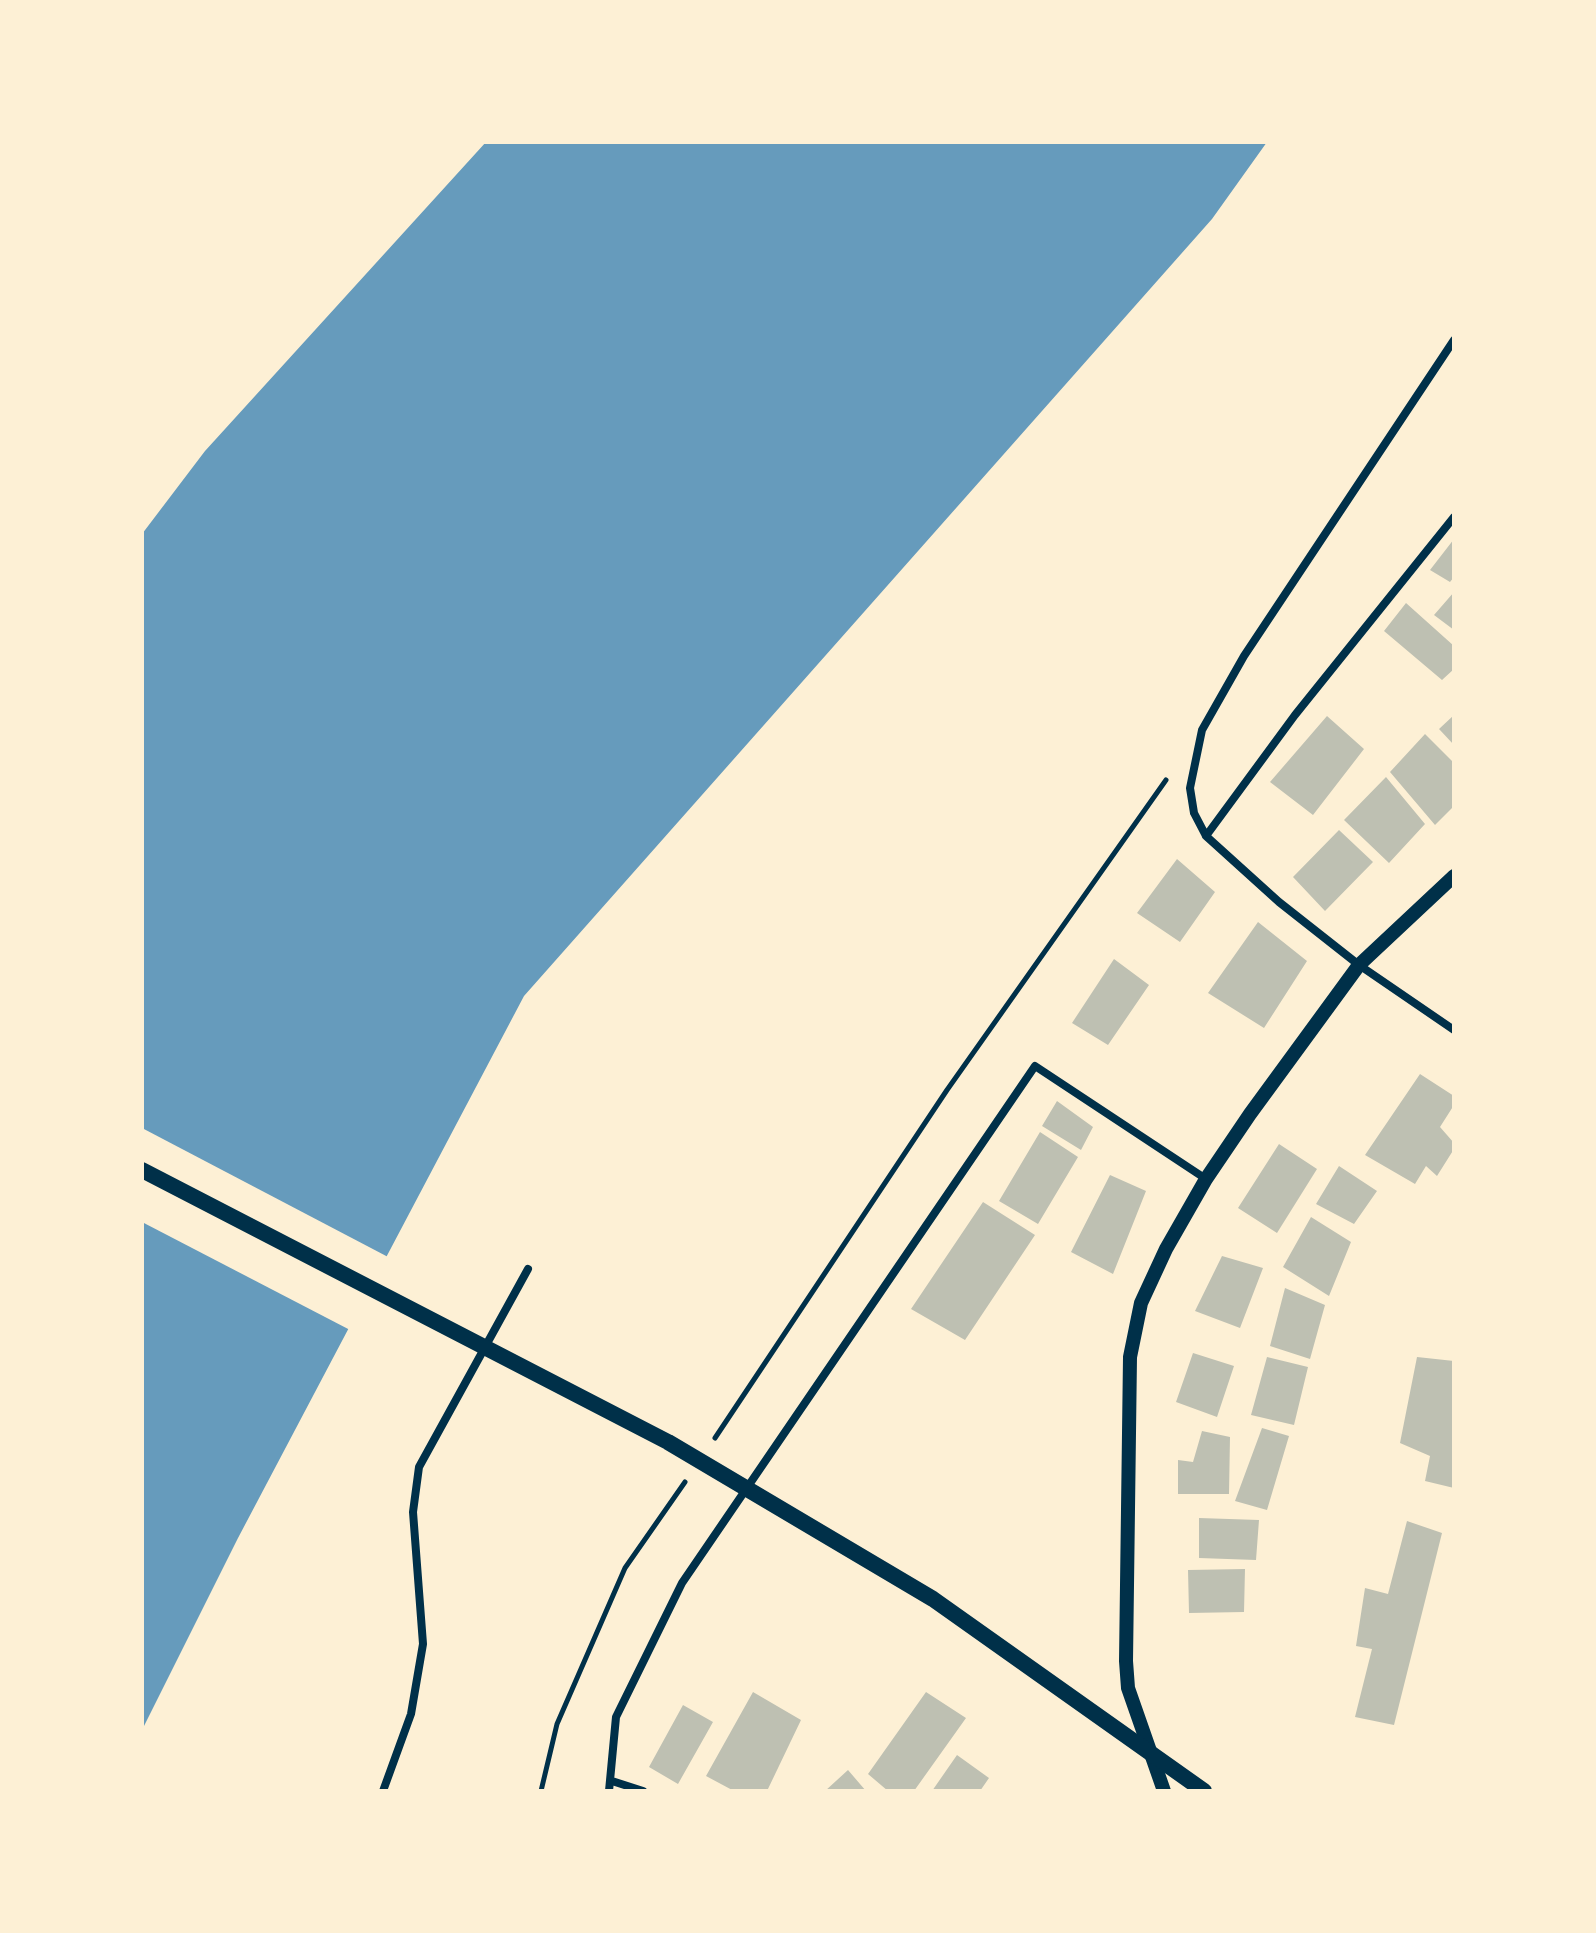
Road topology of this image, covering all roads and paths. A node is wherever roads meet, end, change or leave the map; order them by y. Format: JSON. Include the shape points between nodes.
{"nodes":[{"id":1,"x":1454,"y":340,"type":"edge"},
{"id":2,"x":1454,"y":517,"type":"edge"},
{"id":3,"x":1167,"y":779,"type":"dead end"},
{"id":4,"x":1206,"y":836,"type":"junction"},
{"id":5,"x":1454,"y":876,"type":"edge"},
{"id":6,"x":1359,"y":965,"type":"junction"},
{"id":7,"x":1454,"y":1030,"type":"edge"},
{"id":8,"x":142,"y":1170,"type":"edge"},
{"id":9,"x":1206,"y":1179,"type":"junction"},
{"id":10,"x":528,"y":1269,"type":"dead end"},
{"id":11,"x":712,"y":1442,"type":"dead end"},
{"id":12,"x":687,"y":1478,"type":"dead end"},
{"id":13,"x":612,"y":1781,"type":"junction"},
{"id":14,"x":383,"y":1791,"type":"edge"},
{"id":15,"x":541,"y":1791,"type":"edge"},
{"id":16,"x":609,"y":1791,"type":"edge"},
{"id":17,"x":643,"y":1791,"type":"edge"},
{"id":18,"x":1164,"y":1791,"type":"edge"},
{"id":19,"x":1204,"y":1791,"type":"edge"}],
"edges":[{"from":1,"to":4,"type":"street","via":[[1244,656],[1202,730],[1190,788],[1194,813]]},
{"from":2,"to":4,"type":"street","via":[[1295,715]]},
{"from":3,"to":11,"type":"path","via":[[947,1090]]},
{"from":4,"to":6,"type":"street"},
{"from":5,"to":6,"type":"street"},
{"from":6,"to":7,"type":"street"},
{"from":6,"to":9,"type":"street"},
{"from":8,"to":19,"type":"main road","via":[[668,1442],[933,1599]]},
{"from":9,"to":13,"type":"street","via":[[1035,1066],[682,1583],[616,1717]]},
{"from":9,"to":18,"type":"street","via":[[1141,1303],[1130,1357],[1128,1688]]},
{"from":10,"to":14,"type":"street","via":[[419,1467],[413,1512],[423,1644],[411,1714]]},
{"from":12,"to":15,"type":"path","via":[[625,1568],[557,1724]]},
{"from":13,"to":16,"type":"street"},
{"from":13,"to":17,"type":"street"}]}
